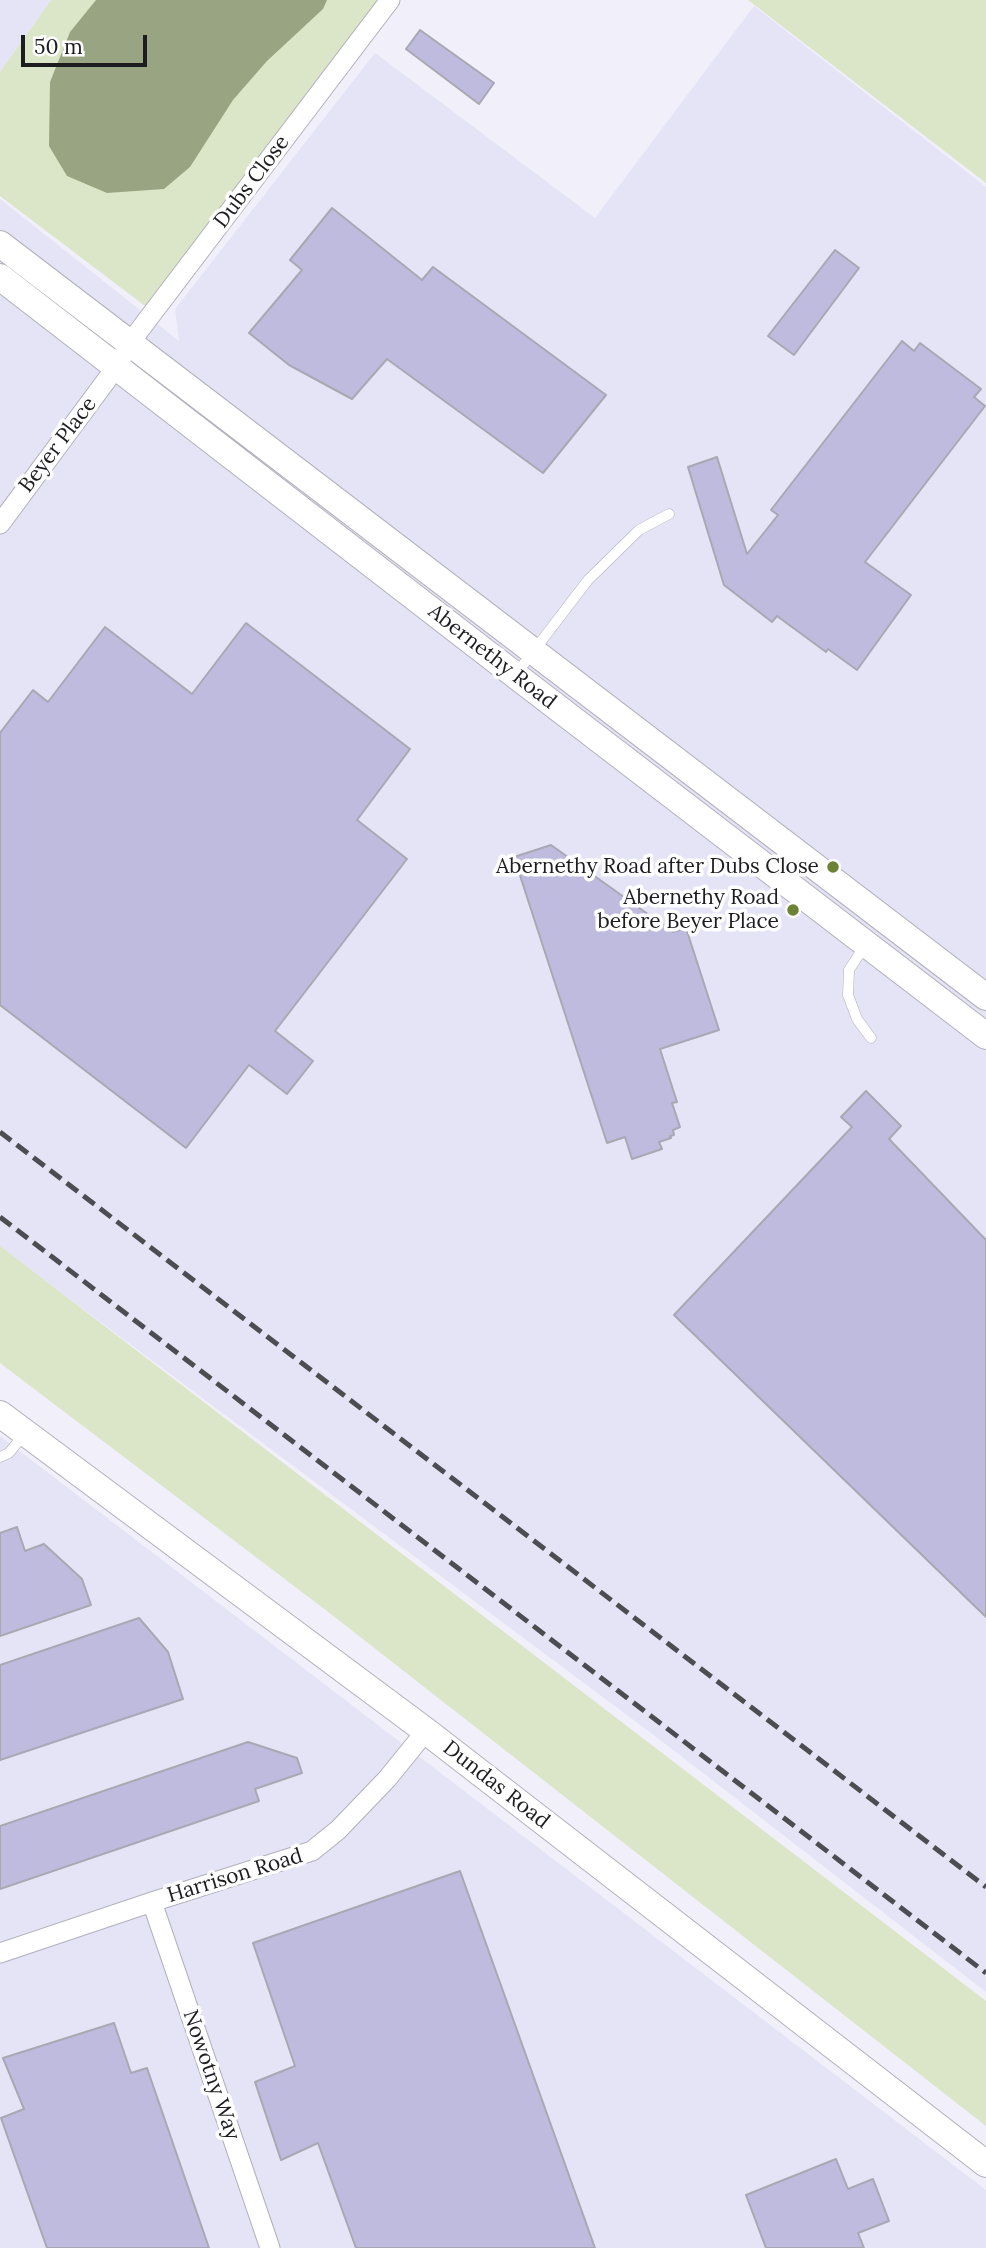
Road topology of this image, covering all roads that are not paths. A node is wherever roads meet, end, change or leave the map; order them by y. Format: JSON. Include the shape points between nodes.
{"nodes":[{"id":1,"x":390,"y":0,"type":"edge"},
{"id":2,"x":0,"y":244,"type":"edge"},
{"id":3,"x":0,"y":277,"type":"edge"},
{"id":4,"x":123,"y":355,"type":"junction"},
{"id":5,"x":669,"y":514,"type":"dead end"},
{"id":6,"x":0,"y":524,"type":"edge"},
{"id":7,"x":533,"y":652,"type":"junction"},
{"id":8,"x":514,"y":675,"type":"junction"},
{"id":9,"x":866,"y":944,"type":"junction"},
{"id":10,"x":928,"y":953,"type":"junction"},
{"id":11,"x":908,"y":976,"type":"junction"},
{"id":12,"x":986,"y":997,"type":"edge"},
{"id":13,"x":986,"y":1036,"type":"edge"},
{"id":14,"x":871,"y":1038,"type":"dead end"},
{"id":15,"x":0,"y":1414,"type":"edge"},
{"id":16,"x":25,"y":1432,"type":"junction"},
{"id":17,"x":0,"y":1457,"type":"edge"},
{"id":18,"x":426,"y":1731,"type":"junction"},
{"id":19,"x":152,"y":1902,"type":"junction"},
{"id":20,"x":0,"y":1953,"type":"edge"},
{"id":21,"x":986,"y":2164,"type":"edge"},
{"id":22,"x":270,"y":2248,"type":"edge"}],
"edges":[{"from":1,"to":4,"type":"street","name":"Dubs Close"},
{"from":2,"to":4,"type":"main road","name":"Abernethy Road"},
{"from":3,"to":4,"type":"main road","name":"Abernethy Road"},
{"from":4,"to":6,"type":"street","name":"Beyer Place"},
{"from":4,"to":7,"type":"main road","name":"Abernethy Road"},
{"from":4,"to":8,"type":"main road","name":"Abernethy Road"},
{"from":5,"to":7,"type":"lane","via":[[639,530],[597,572]]},
{"from":7,"to":8,"type":"lane"},
{"from":7,"to":10,"type":"main road","name":"Abernethy Road"},
{"from":8,"to":9,"type":"main road","name":"Abernethy Road"},
{"from":9,"to":11,"type":"main road","name":"Abernethy Road"},
{"from":9,"to":14,"type":"lane","via":[[849,970],[848,995]]},
{"from":10,"to":11,"type":"main road"},
{"from":10,"to":12,"type":"main road","name":"Abernethy Road"},
{"from":11,"to":13,"type":"main road","name":"Abernethy Road"},
{"from":15,"to":16,"type":"main road","name":"Dundas Road"},
{"from":16,"to":17,"type":"lane","via":[[9,1453]]},
{"from":16,"to":18,"type":"main road","name":"Dundas Road"},
{"from":18,"to":19,"type":"street","name":"Harrison Road","via":[[387,1779],[312,1851]]},
{"from":18,"to":21,"type":"main road","name":"Dundas Road"},
{"from":19,"to":20,"type":"street","name":"Harrison Road"},
{"from":19,"to":22,"type":"street","name":"Nowotny Way"}]}
